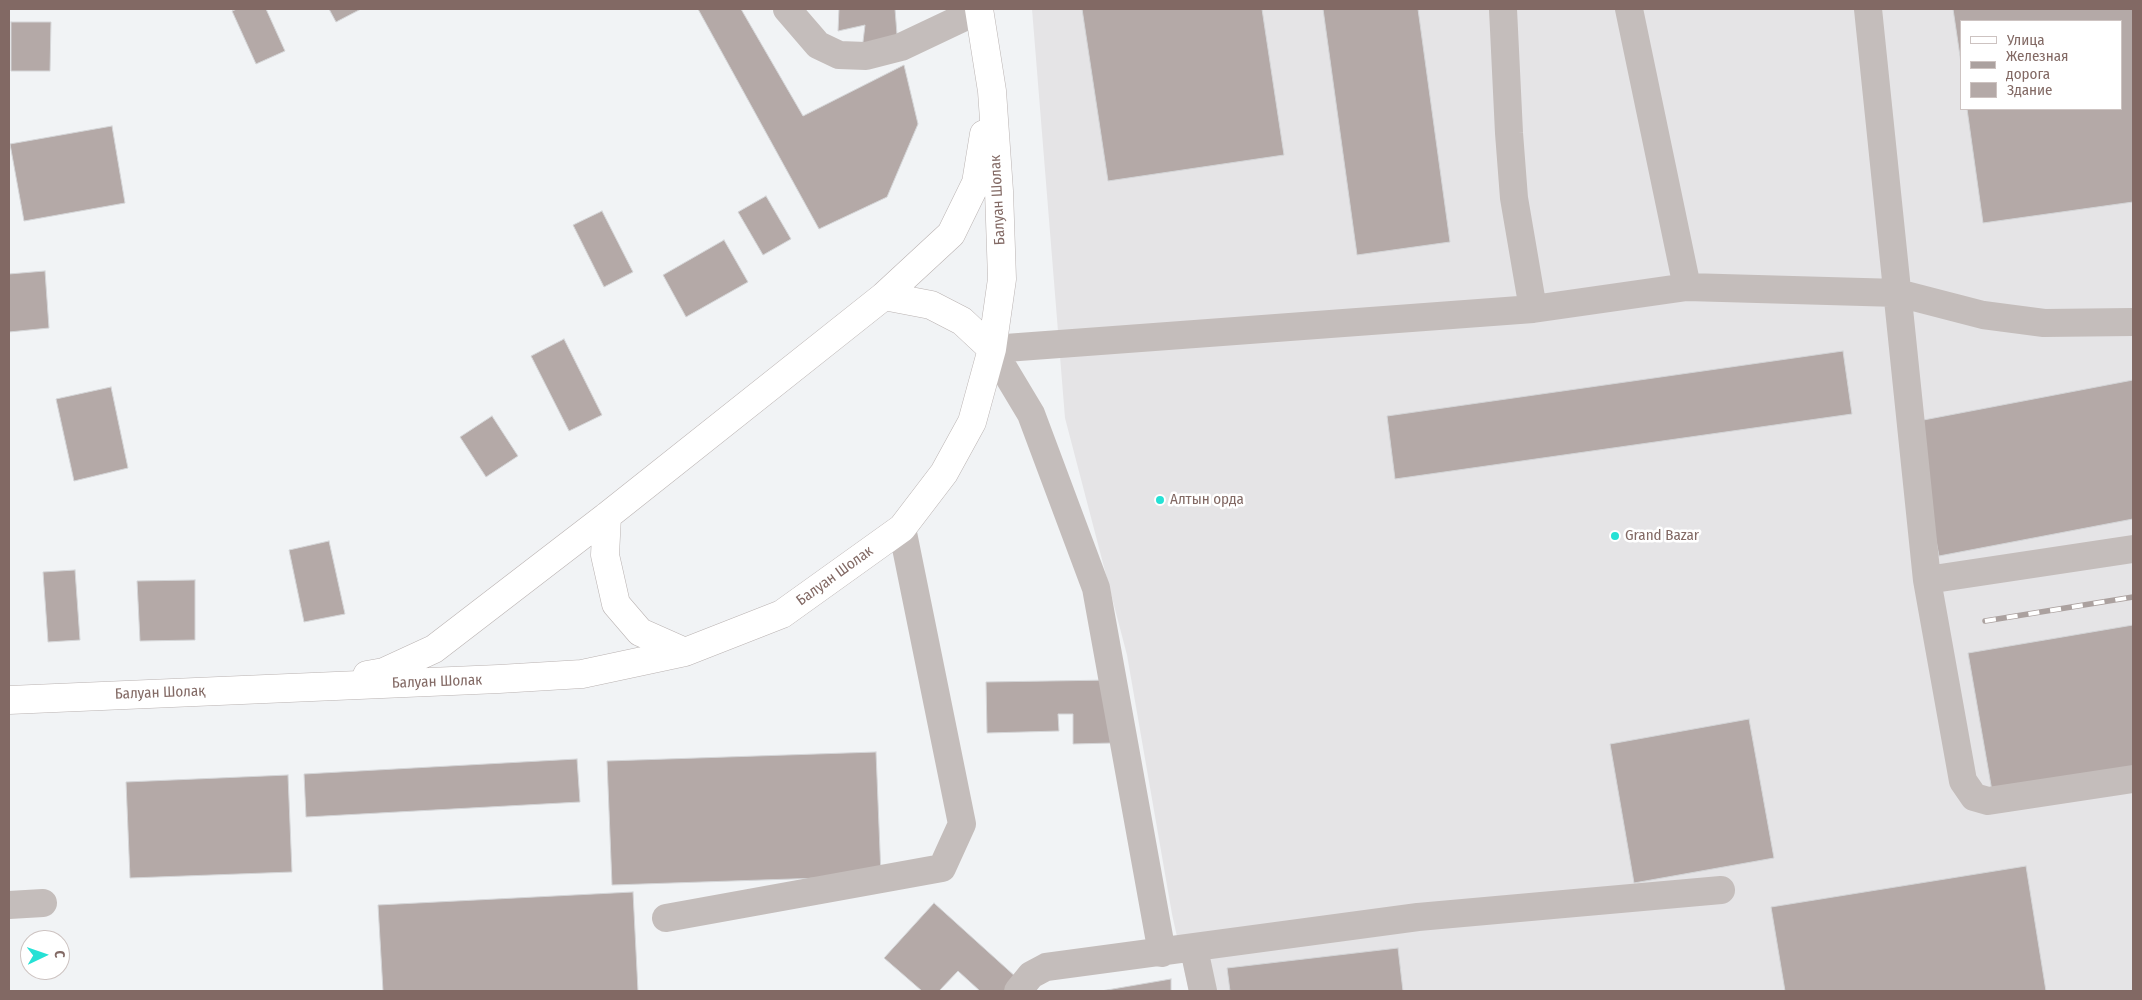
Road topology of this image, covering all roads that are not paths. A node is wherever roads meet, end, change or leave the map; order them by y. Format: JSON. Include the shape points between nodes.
{"nodes":[{"id":1,"x":787,"y":9,"type":"edge"},
{"id":2,"x":979,"y":9,"type":"edge"},
{"id":3,"x":1503,"y":9,"type":"edge"},
{"id":4,"x":1629,"y":9,"type":"edge"},
{"id":5,"x":1868,"y":9,"type":"edge"},
{"id":6,"x":992,"y":91,"type":"junction"},
{"id":7,"x":1687,"y":287,"type":"junction"},
{"id":8,"x":1898,"y":292,"type":"junction"},
{"id":9,"x":884,"y":296,"type":"junction"},
{"id":10,"x":1533,"y":309,"type":"junction"},
{"id":11,"x":2133,"y":322,"type":"edge"},
{"id":12,"x":992,"y":349,"type":"junction"},
{"id":13,"x":607,"y":516,"type":"junction"},
{"id":14,"x":902,"y":528,"type":"junction"},
{"id":15,"x":2133,"y":549,"type":"edge"},
{"id":16,"x":1927,"y":580,"type":"junction"},
{"id":17,"x":685,"y":652,"type":"junction"},
{"id":18,"x":312,"y":687,"type":"junction"},
{"id":19,"x":9,"y":700,"type":"edge"},
{"id":20,"x":2133,"y":779,"type":"edge"},
{"id":21,"x":1721,"y":890,"type":"dead end"},
{"id":22,"x":43,"y":903,"type":"dead end"},
{"id":23,"x":9,"y":905,"type":"edge"},
{"id":24,"x":666,"y":918,"type":"dead end"},
{"id":25,"x":1194,"y":949,"type":"junction"},
{"id":26,"x":1162,"y":953,"type":"junction"},
{"id":27,"x":1018,"y":991,"type":"edge"},
{"id":28,"x":1203,"y":991,"type":"edge"}],
"edges":[{"from":1,"to":2,"type":"lane","via":[[818,44],[839,55],[866,56],[901,47]]},
{"from":2,"to":6,"type":"main road"},
{"from":3,"to":10,"type":"lane","via":[[1514,198]]},
{"from":4,"to":7,"type":"lane"},
{"from":5,"to":8,"type":"lane"},
{"from":6,"to":9,"type":"main road","via":[[976,183],[951,234]]},
{"from":6,"to":12,"type":"main road","name":"Балуан Шолак","via":[[1002,279]]},
{"from":7,"to":8,"type":"lane"},
{"from":7,"to":10,"type":"lane"},
{"from":8,"to":11,"type":"lane","via":[[1983,315],[2044,324]]},
{"from":8,"to":16,"type":"lane"},
{"from":9,"to":12,"type":"main road","via":[[932,305],[962,321]]},
{"from":9,"to":13,"type":"main road"},
{"from":10,"to":12,"type":"lane"},
{"from":12,"to":14,"type":"main road","name":"Балуан Шолак","via":[[972,422],[944,473]]},
{"from":12,"to":26,"type":"lane","via":[[1031,414],[1096,588]]},
{"from":13,"to":17,"type":"main road","via":[[605,554],[616,604],[640,632]]},
{"from":13,"to":18,"type":"main road","via":[[434,649],[384,672]]},
{"from":14,"to":17,"type":"main road","name":"Балуан Шолак","via":[[782,614]]},
{"from":14,"to":24,"type":"lane","via":[[962,824],[942,868]]},
{"from":15,"to":16,"type":"lane"},
{"from":16,"to":20,"type":"lane","via":[[1963,781],[1974,798],[1988,801]]},
{"from":17,"to":18,"type":"main road","name":"Балуан Шолак","via":[[582,674]]},
{"from":18,"to":19,"type":"main road","name":"Балуан Шолақ"},
{"from":21,"to":25,"type":"lane","via":[[1418,918]]},
{"from":22,"to":23,"type":"lane"},
{"from":25,"to":26,"type":"lane"},
{"from":25,"to":28,"type":"lane"},
{"from":26,"to":27,"type":"lane","via":[[1046,968],[1031,976]]}]}
